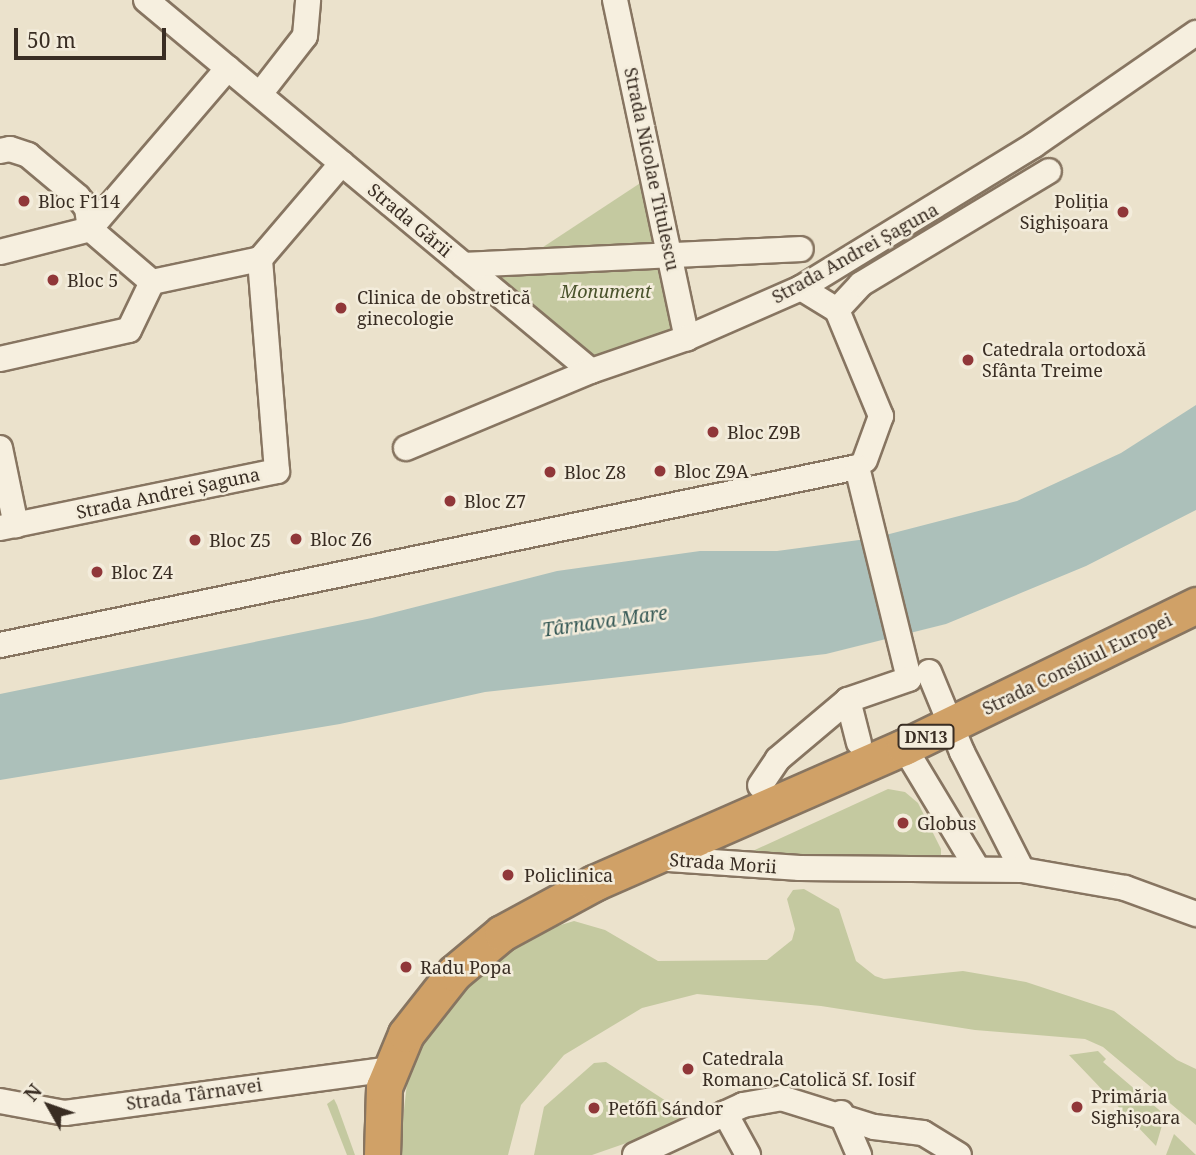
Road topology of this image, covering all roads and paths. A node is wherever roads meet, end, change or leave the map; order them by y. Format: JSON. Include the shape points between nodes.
{"nodes":[{"id":1,"x":146,"y":0,"type":"edge"},
{"id":2,"x":308,"y":0,"type":"edge"},
{"id":3,"x":615,"y":0,"type":"edge"},
{"id":4,"x":1196,"y":33,"type":"edge"},
{"id":5,"x":228,"y":68,"type":"junction"},
{"id":6,"x":260,"y":94,"type":"junction"},
{"id":7,"x":0,"y":151,"type":"edge"},
{"id":8,"x":342,"y":163,"type":"junction"},
{"id":9,"x":1049,"y":171,"type":"dead end"},
{"id":10,"x":90,"y":229,"type":"junction"},
{"id":11,"x":801,"y":248,"type":"dead end"},
{"id":12,"x":0,"y":252,"type":"edge"},
{"id":13,"x":672,"y":256,"type":"junction"},
{"id":14,"x":260,"y":259,"type":"junction"},
{"id":15,"x":464,"y":265,"type":"junction"},
{"id":16,"x":152,"y":282,"type":"junction"},
{"id":17,"x":801,"y":288,"type":"junction"},
{"id":18,"x":837,"y":310,"type":"junction"},
{"id":19,"x":687,"y":338,"type":"junction"},
{"id":20,"x":0,"y":359,"type":"edge"},
{"id":21,"x":591,"y":371,"type":"junction"},
{"id":22,"x":0,"y":448,"type":"edge"},
{"id":23,"x":406,"y":448,"type":"dead end"},
{"id":24,"x":861,"y":463,"type":"junction"},
{"id":25,"x":8,"y":526,"type":"edge"},
{"id":26,"x":1196,"y":605,"type":"edge"},
{"id":27,"x":0,"y":645,"type":"edge"},
{"id":28,"x":919,"y":676,"type":"junction"},
{"id":29,"x":848,"y":699,"type":"junction"},
{"id":30,"x":951,"y":725,"type":"junction"},
{"id":31,"x":859,"y":743,"type":"dead end"},
{"id":32,"x":904,"y":747,"type":"junction"},
{"id":33,"x":761,"y":786,"type":"dead end"},
{"id":34,"x":650,"y":858,"type":"junction"},
{"id":35,"x":977,"y":868,"type":"junction"},
{"id":36,"x":1022,"y":870,"type":"junction"},
{"id":37,"x":1196,"y":914,"type":"edge"},
{"id":38,"x":390,"y":1069,"type":"junction"},
{"id":39,"x":0,"y":1101,"type":"edge"},
{"id":40,"x":725,"y":1113,"type":"junction"},
{"id":41,"x":841,"y":1114,"type":"junction"},
{"id":42,"x":382,"y":1155,"type":"edge"},
{"id":43,"x":635,"y":1155,"type":"edge"},
{"id":44,"x":748,"y":1155,"type":"edge"},
{"id":45,"x":859,"y":1155,"type":"edge"},
{"id":46,"x":959,"y":1155,"type":"edge"}],
"edges":[{"from":1,"to":5,"type":"street","name":"Strada Gării"},
{"from":2,"to":6,"type":"street","via":[[305,36]]},
{"from":3,"to":13,"type":"street","name":"Strada Nicolae Titulescu"},
{"from":4,"to":17,"type":"street","name":"Strada Andrei Șaguna","via":[[1023,152]]},
{"from":5,"to":6,"type":"street","name":"Strada Gării"},
{"from":5,"to":10,"type":"street"},
{"from":6,"to":8,"type":"street","name":"Strada Gării"},
{"from":7,"to":10,"type":"street","via":[[28,155],[78,197],[87,208]]},
{"from":8,"to":14,"type":"street"},
{"from":8,"to":15,"type":"street","name":"Strada Gării"},
{"from":9,"to":18,"type":"street","name":"Strada Andrei Șaguna","via":[[861,285]]},
{"from":10,"to":12,"type":"street"},
{"from":10,"to":16,"type":"street"},
{"from":11,"to":13,"type":"street","name":"Strada Andrei Șaguna"},
{"from":13,"to":15,"type":"street","name":"Strada Andrei Șaguna"},
{"from":13,"to":19,"type":"street","name":"Strada Nicolae Titulescu"},
{"from":14,"to":16,"type":"street"},
{"from":14,"to":25,"type":"street","name":"Strada Andrei Șaguna","via":[[277,471]]},
{"from":15,"to":21,"type":"street","name":"Strada Gării"},
{"from":16,"to":20,"type":"street","via":[[129,330]]},
{"from":17,"to":18,"type":"street"},
{"from":17,"to":19,"type":"street","name":"Strada Andrei Șaguna"},
{"from":18,"to":24,"type":"street","via":[[881,416]]},
{"from":19,"to":21,"type":"street","name":"Strada Andrei Șaguna"},
{"from":21,"to":23,"type":"street","name":"Strada Andrei Șaguna"},
{"from":22,"to":25,"type":"street","name":"Strada Andrei Șaguna"},
{"from":24,"to":27,"type":"street"},
{"from":24,"to":28,"type":"street"},
{"from":26,"to":30,"type":"highway","name":"Strada Consiliul Europei","number":"DN13"},
{"from":28,"to":29,"type":"street"},
{"from":28,"to":30,"type":"street"},
{"from":29,"to":31,"type":"street"},
{"from":29,"to":33,"type":"street","via":[[778,759]]},
{"from":30,"to":32,"type":"highway","name":"Strada Consiliul Europei","number":"DN13"},
{"from":30,"to":36,"type":"street"},
{"from":32,"to":34,"type":"highway","name":"Strada Consiliul Europei","number":"DN13"},
{"from":32,"to":35,"type":"street"},
{"from":34,"to":35,"type":"street","name":"Strada Morii","via":[[800,868]]},
{"from":34,"to":38,"type":"highway","name":"Strada Morii","number":"DN13","via":[[553,902],[477,952],[418,1016]]},
{"from":35,"to":36,"type":"street","name":"Strada Morii"},
{"from":36,"to":37,"type":"street","name":"Strada Morii","via":[[1125,888]]},
{"from":38,"to":39,"type":"street","name":"Strada Târnavei","via":[[65,1112]]},
{"from":38,"to":42,"type":"highway","name":"Strada Morii","number":"DN13","via":[[381,1108]]},
{"from":40,"to":41,"type":"street","via":[[758,1100],[781,1098]]},
{"from":40,"to":43,"type":"street"},
{"from":40,"to":44,"type":"street"},
{"from":41,"to":45,"type":"street"},
{"from":41,"to":46,"type":"street","via":[[874,1127],[923,1133]]}]}
